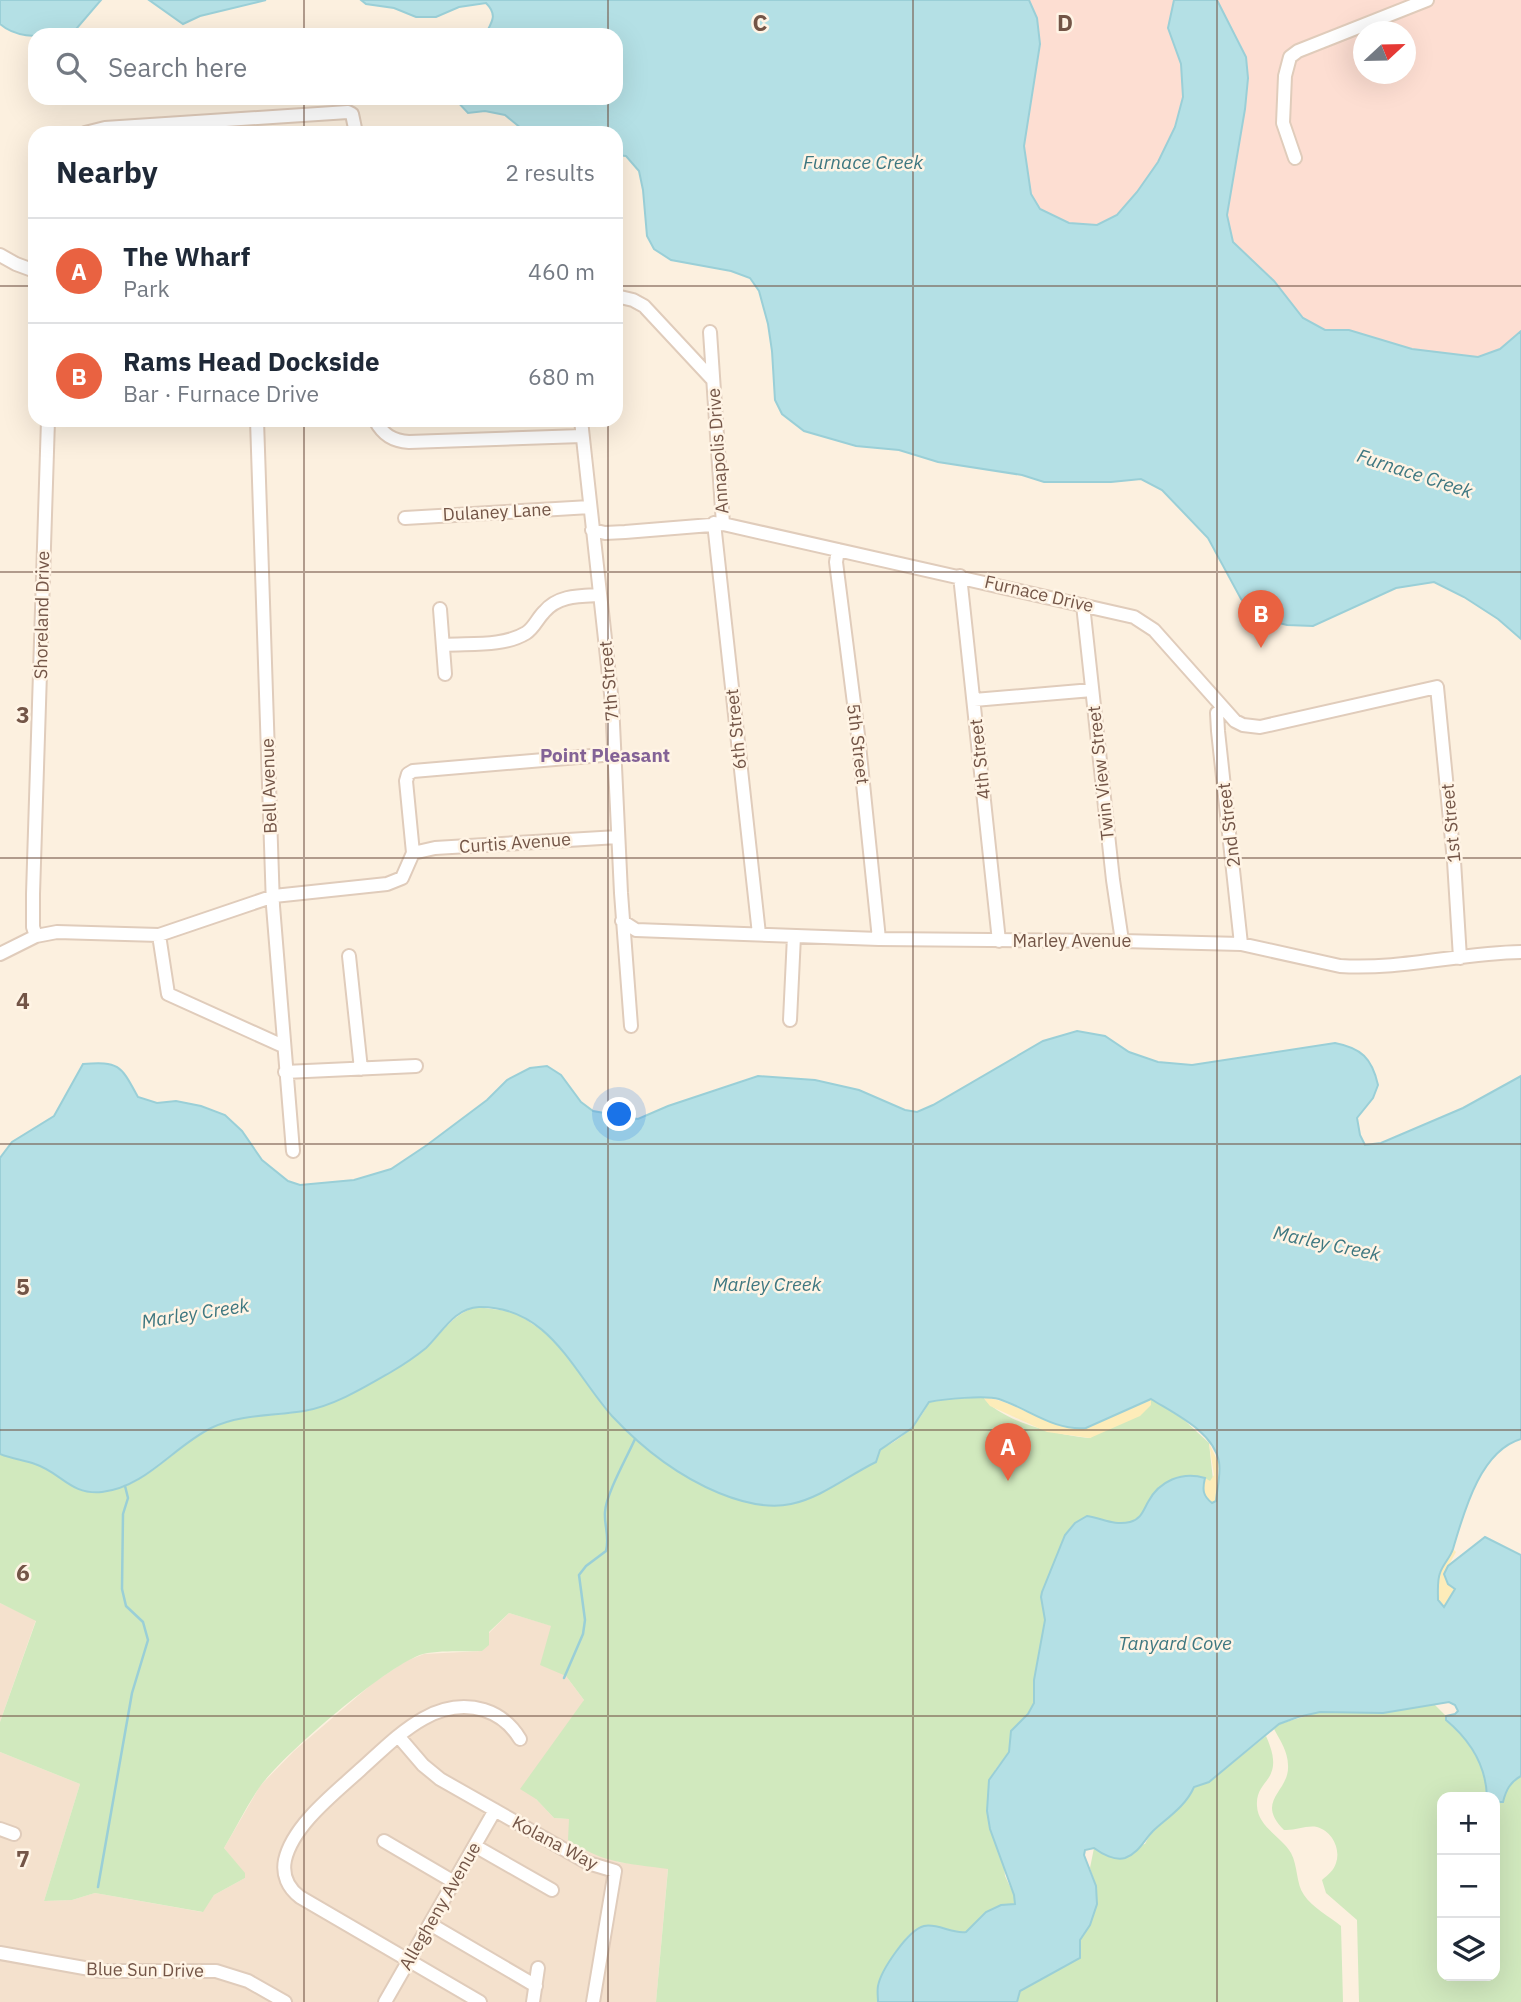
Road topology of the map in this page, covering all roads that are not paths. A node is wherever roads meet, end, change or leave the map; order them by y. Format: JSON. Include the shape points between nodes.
{"nodes":[{"id":1,"x":1427,"y":0,"type":"edge"},
{"id":2,"x":246,"y":126,"type":"edge"},
{"id":3,"x":355,"y":126,"type":"edge"},
{"id":4,"x":1295,"y":158,"type":"dead end"},
{"id":5,"x":0,"y":255,"type":"edge"},
{"id":6,"x":28,"y":268,"type":"edge"},
{"id":7,"x":623,"y":298,"type":"edge"},
{"id":8,"x":709,"y":332,"type":"dead end"},
{"id":9,"x":712,"y":379,"type":"junction"},
{"id":10,"x":48,"y":427,"type":"edge"},
{"id":11,"x":257,"y":427,"type":"edge"},
{"id":12,"x":379,"y":427,"type":"edge"},
{"id":13,"x":581,"y":427,"type":"edge"},
{"id":14,"x":582,"y":436,"type":"junction"},
{"id":15,"x":590,"y":507,"type":"junction"},
{"id":16,"x":405,"y":518,"type":"dead end"},
{"id":17,"x":719,"y":524,"type":"junction"},
{"id":18,"x":593,"y":530,"type":"junction"},
{"id":19,"x":838,"y":550,"type":"junction"},
{"id":20,"x":960,"y":576,"type":"junction"},
{"id":21,"x":600,"y":595,"type":"junction"},
{"id":22,"x":1083,"y":605,"type":"junction"},
{"id":23,"x":440,"y":609,"type":"dead end"},
{"id":24,"x":444,"y":645,"type":"junction"},
{"id":25,"x":445,"y":674,"type":"dead end"},
{"id":26,"x":1439,"y":689,"type":"joint"},
{"id":27,"x":1092,"y":690,"type":"junction"},
{"id":28,"x":974,"y":700,"type":"junction"},
{"id":29,"x":1223,"y":710,"type":"junction"},
{"id":30,"x":615,"y":754,"type":"junction"},
{"id":31,"x":618,"y":836,"type":"junction"},
{"id":32,"x":413,"y":853,"type":"junction"},
{"id":33,"x":274,"y":896,"type":"junction"},
{"id":34,"x":622,"y":921,"type":"junction"},
{"id":35,"x":759,"y":934,"type":"junction"},
{"id":36,"x":159,"y":935,"type":"junction"},
{"id":37,"x":36,"y":936,"type":"junction"},
{"id":38,"x":794,"y":936,"type":"junction"},
{"id":39,"x":879,"y":939,"type":"junction"},
{"id":40,"x":1122,"y":941,"type":"junction"},
{"id":41,"x":999,"y":942,"type":"junction"},
{"id":42,"x":1241,"y":944,"type":"junction"},
{"id":43,"x":1521,"y":952,"type":"edge"},
{"id":44,"x":0,"y":954,"type":"edge"},
{"id":45,"x":349,"y":956,"type":"dead end"},
{"id":46,"x":1460,"y":958,"type":"junction"},
{"id":47,"x":790,"y":1020,"type":"dead end"},
{"id":48,"x":631,"y":1026,"type":"dead end"},
{"id":49,"x":283,"y":1046,"type":"junction"},
{"id":50,"x":416,"y":1066,"type":"dead end"},
{"id":51,"x":361,"y":1069,"type":"junction"},
{"id":52,"x":285,"y":1072,"type":"junction"},
{"id":53,"x":293,"y":1151,"type":"dead end"},
{"id":54,"x":399,"y":1737,"type":"junction"},
{"id":55,"x":520,"y":1740,"type":"dead end"},
{"id":56,"x":495,"y":1810,"type":"junction"},
{"id":57,"x":0,"y":1829,"type":"edge"},
{"id":58,"x":14,"y":1834,"type":"dead end"},
{"id":59,"x":384,"y":1841,"type":"dead end"},
{"id":60,"x":475,"y":1846,"type":"junction"},
{"id":61,"x":454,"y":1882,"type":"junction"},
{"id":62,"x":552,"y":1890,"type":"dead end"},
{"id":63,"x":430,"y":1924,"type":"junction"},
{"id":64,"x":0,"y":1953,"type":"edge"},
{"id":65,"x":409,"y":1961,"type":"junction"},
{"id":66,"x":538,"y":1968,"type":"dead end"},
{"id":67,"x":536,"y":1986,"type":"junction"},
{"id":68,"x":459,"y":1989,"type":"junction"},
{"id":69,"x":285,"y":2002,"type":"edge"},
{"id":70,"x":385,"y":2002,"type":"edge"},
{"id":71,"x":451,"y":2002,"type":"edge"},
{"id":72,"x":481,"y":2002,"type":"edge"},
{"id":73,"x":533,"y":2002,"type":"edge"},
{"id":74,"x":593,"y":2002,"type":"edge"}],
"edges":[{"from":1,"to":4,"type":"street","via":[[1290,57],[1283,122]]},
{"from":2,"to":3,"type":"street","via":[[348,112]]},
{"from":5,"to":6,"type":"street"},
{"from":7,"to":9,"type":"street","name":"Annapolis Drive","via":[[644,306]]},
{"from":8,"to":9,"type":"street","name":"Annapolis Drive"},
{"from":9,"to":17,"type":"street","name":"Annapolis Drive"},
{"from":10,"to":37,"type":"street","name":"Shoreland Drive","via":[[33,894]]},
{"from":11,"to":33,"type":"street","name":"Bell Avenue"},
{"from":12,"to":14,"type":"street","via":[[400,442]]},
{"from":13,"to":14,"type":"street","name":"7th Street"},
{"from":14,"to":15,"type":"street","name":"7th Street"},
{"from":15,"to":16,"type":"street","name":"Dulaney Lane"},
{"from":15,"to":18,"type":"street","name":"7th Street"},
{"from":17,"to":18,"type":"street","name":"Furnace Drive","via":[[605,533]]},
{"from":17,"to":19,"type":"street","name":"Furnace Drive"},
{"from":17,"to":35,"type":"street","name":"6th Street"},
{"from":18,"to":21,"type":"street","name":"7th Street"},
{"from":19,"to":20,"type":"street","name":"Furnace Drive"},
{"from":19,"to":39,"type":"street","name":"5th Street"},
{"from":20,"to":22,"type":"street","name":"Furnace Drive"},
{"from":20,"to":28,"type":"street","name":"4th Street"},
{"from":21,"to":24,"type":"street","via":[[563,599],[513,639]]},
{"from":21,"to":30,"type":"street","name":"7th Street"},
{"from":22,"to":27,"type":"street","name":"Twin View Street"},
{"from":22,"to":29,"type":"street","name":"Furnace Drive","via":[[1134,617],[1154,630]]},
{"from":23,"to":24,"type":"street"},
{"from":24,"to":25,"type":"street"},
{"from":26,"to":29,"type":"street","name":"Furnace Drive","via":[[1260,727],[1243,725]]},
{"from":26,"to":46,"type":"street","name":"1st Street"},
{"from":27,"to":28,"type":"street"},
{"from":27,"to":40,"type":"street","name":"Twin View Street"},
{"from":28,"to":41,"type":"street","name":"4th Street"},
{"from":29,"to":42,"type":"street","name":"2nd Street","via":[[1217,713],[1218,731]]},
{"from":30,"to":31,"type":"street","name":"7th Street"},
{"from":30,"to":32,"type":"street","via":[[413,771],[406,781]]},
{"from":31,"to":32,"type":"street","name":"Curtis Avenue"},
{"from":31,"to":34,"type":"street","name":"7th Street"},
{"from":32,"to":33,"type":"street","via":[[402,877],[387,884]]},
{"from":33,"to":36,"type":"street"},
{"from":33,"to":49,"type":"street","name":"Bell Avenue"},
{"from":34,"to":35,"type":"street","name":"Marley Avenue","via":[[636,930]]},
{"from":34,"to":48,"type":"street","name":"7th Street"},
{"from":35,"to":38,"type":"street","name":"Marley Avenue"},
{"from":36,"to":37,"type":"street","via":[[57,932]]},
{"from":36,"to":49,"type":"street","via":[[168,994]]},
{"from":37,"to":44,"type":"street"},
{"from":38,"to":39,"type":"street","name":"Marley Avenue"},
{"from":38,"to":47,"type":"street"},
{"from":39,"to":41,"type":"street","name":"Marley Avenue"},
{"from":40,"to":41,"type":"street","name":"Marley Avenue"},
{"from":40,"to":42,"type":"street","name":"Marley Avenue"},
{"from":42,"to":46,"type":"street","name":"Marley Avenue","via":[[1346,967]]},
{"from":43,"to":46,"type":"street","name":"Marley Avenue"},
{"from":45,"to":51,"type":"street"},
{"from":49,"to":52,"type":"street","name":"Bell Avenue"},
{"from":50,"to":51,"type":"street"},
{"from":51,"to":52,"type":"street"},
{"from":52,"to":53,"type":"street","name":"Bell Avenue"},
{"from":54,"to":55,"type":"street","via":[[433,1713],[469,1707],[498,1716]]},
{"from":54,"to":56,"type":"street","name":"Kolana Way","via":[[434,1775]]},
{"from":54,"to":65,"type":"street","via":[[310,1818],[289,1850],[284,1869],[290,1888],[300,1898]]},
{"from":56,"to":60,"type":"street","name":"Allegheny Avenue"},
{"from":56,"to":74,"type":"street","name":"Kolana Way","via":[[588,1863],[615,1871]]},
{"from":57,"to":58,"type":"street"},
{"from":59,"to":61,"type":"street"},
{"from":60,"to":61,"type":"street","name":"Allegheny Avenue"},
{"from":60,"to":62,"type":"street"},
{"from":61,"to":63,"type":"street","name":"Allegheny Avenue"},
{"from":63,"to":65,"type":"street","name":"Allegheny Avenue"},
{"from":63,"to":67,"type":"street"},
{"from":64,"to":69,"type":"street","name":"Blue Sun Drive","via":[[101,1971],[216,1971],[248,1981]]},
{"from":65,"to":68,"type":"street"},
{"from":65,"to":70,"type":"street","name":"Allegheny Avenue"},
{"from":66,"to":67,"type":"street"},
{"from":67,"to":73,"type":"street"},
{"from":68,"to":71,"type":"street"},
{"from":68,"to":72,"type":"street"}]}
